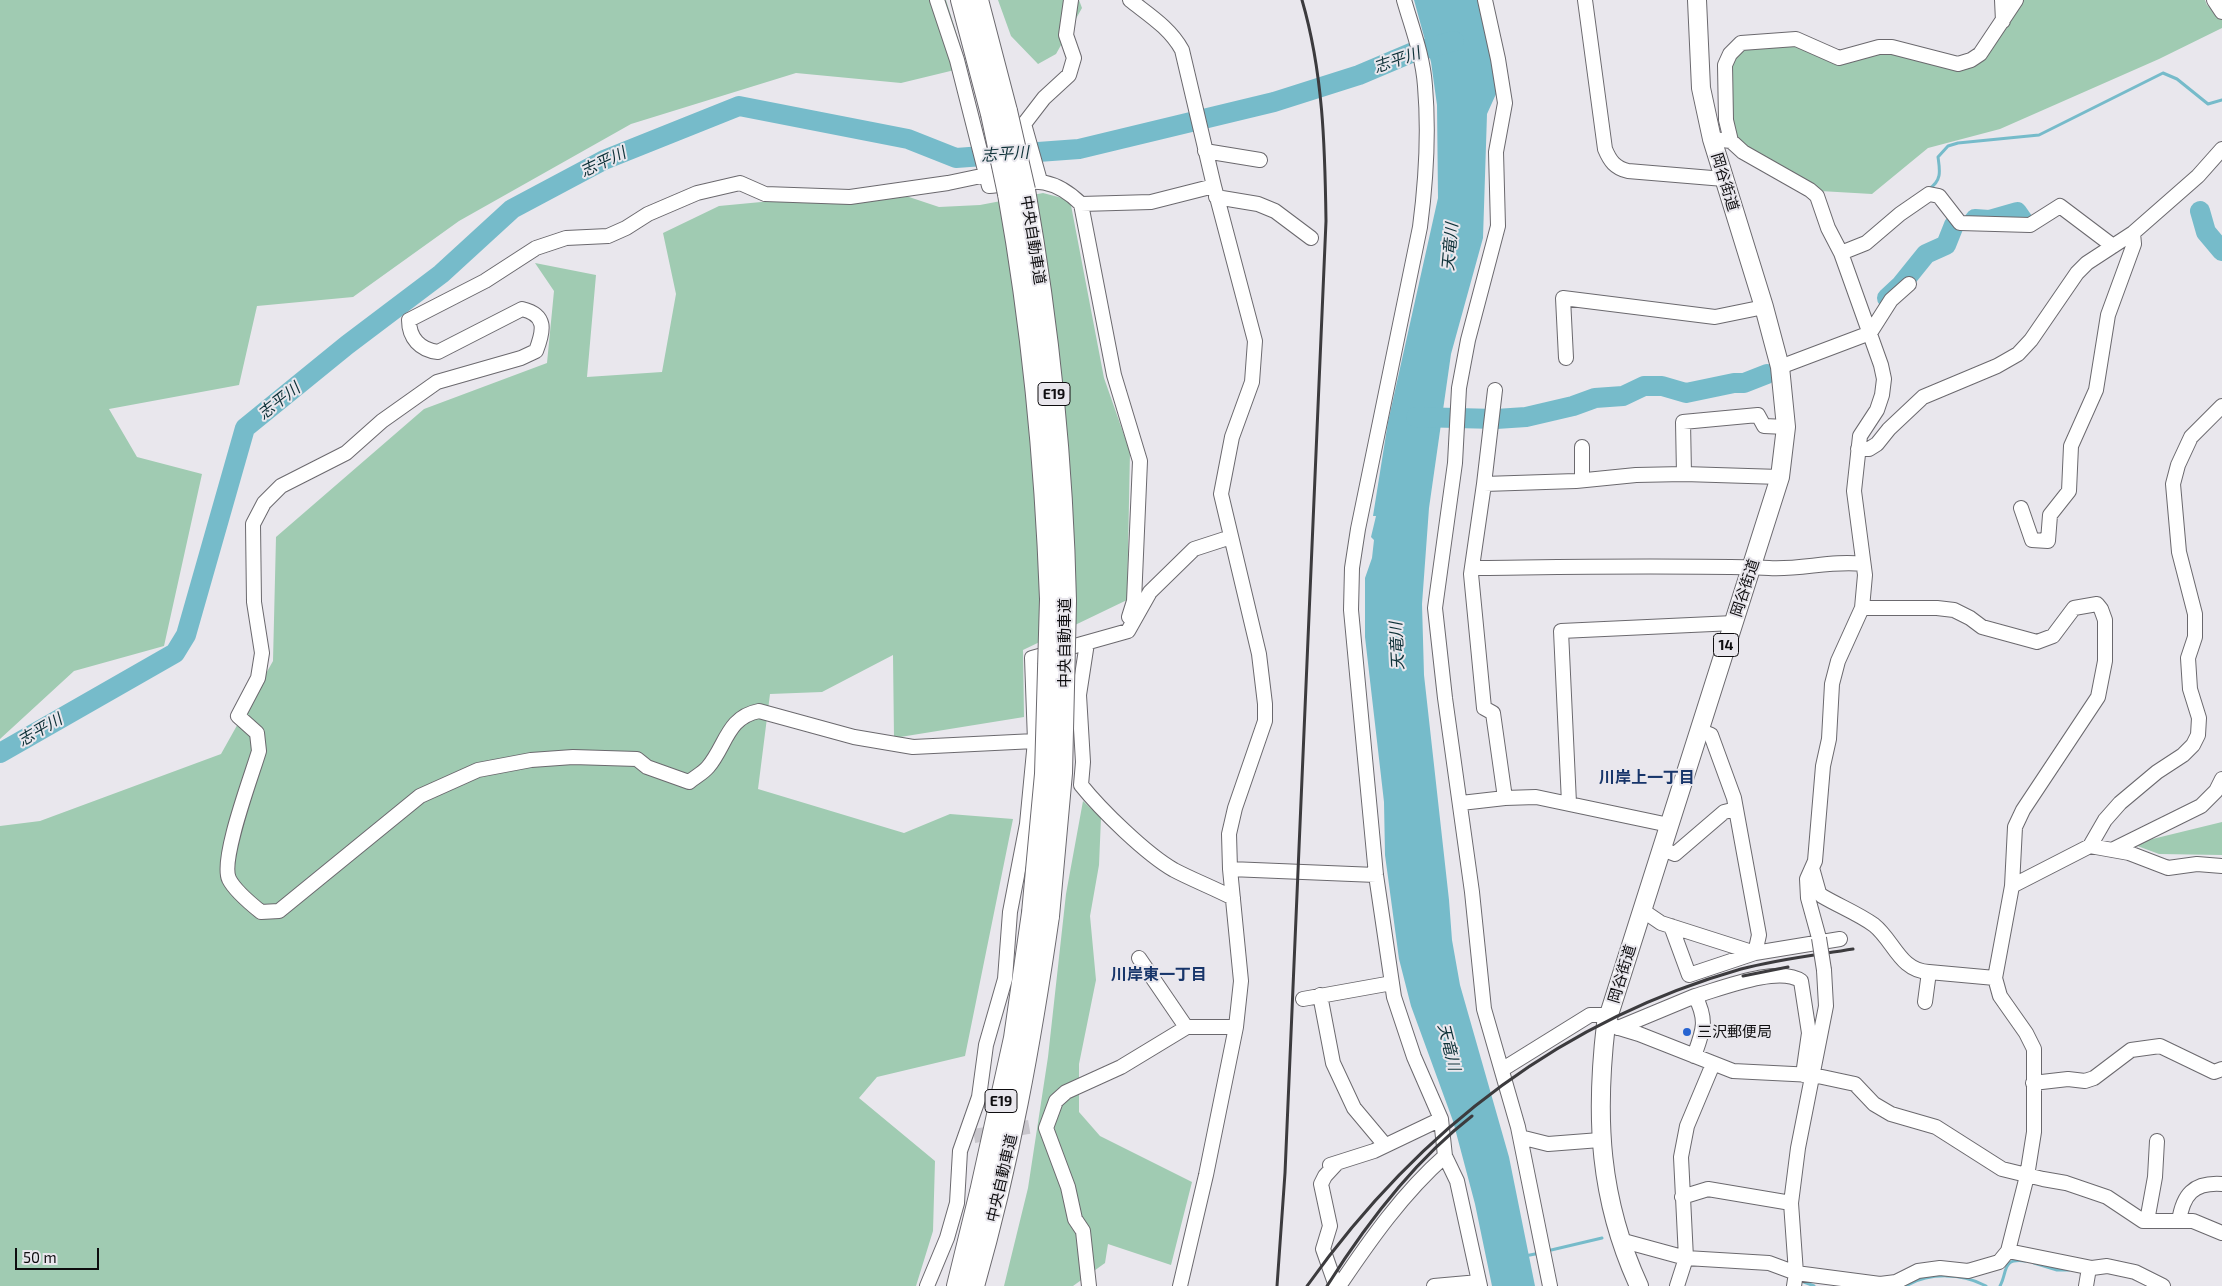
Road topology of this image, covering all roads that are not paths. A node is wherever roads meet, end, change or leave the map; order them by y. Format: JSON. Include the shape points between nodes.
{"nodes":[{"id":1,"x":937,"y":0,"type":"edge"},
{"id":2,"x":961,"y":0,"type":"edge"},
{"id":3,"x":978,"y":0,"type":"edge"},
{"id":4,"x":1071,"y":0,"type":"edge"},
{"id":5,"x":1130,"y":0,"type":"edge"},
{"id":6,"x":1404,"y":0,"type":"edge"},
{"id":7,"x":1485,"y":0,"type":"edge"},
{"id":8,"x":1585,"y":0,"type":"edge"},
{"id":9,"x":1697,"y":0,"type":"edge"},
{"id":10,"x":2002,"y":0,"type":"edge"},
{"id":11,"x":2016,"y":0,"type":"edge"},
{"id":12,"x":2214,"y":0,"type":"edge"},
{"id":13,"x":2222,"y":12,"type":"edge"},
{"id":14,"x":2003,"y":21,"type":"junction"},
{"id":15,"x":999,"y":113,"type":"junction"},
{"id":16,"x":1024,"y":124,"type":"junction"},
{"id":17,"x":978,"y":134,"type":"junction"},
{"id":18,"x":1712,"y":139,"type":"junction"},
{"id":19,"x":1731,"y":141,"type":"junction"},
{"id":20,"x":2222,"y":149,"type":"edge"},
{"id":21,"x":1205,"y":151,"type":"junction"},
{"id":22,"x":1260,"y":160,"type":"dead end"},
{"id":23,"x":2217,"y":164,"type":"edge"},
{"id":24,"x":986,"y":175,"type":"junction"},
{"id":25,"x":1724,"y":179,"type":"junction"},
{"id":26,"x":1024,"y":188,"type":"junction"},
{"id":27,"x":1215,"y":191,"type":"junction"},
{"id":28,"x":1081,"y":204,"type":"junction"},
{"id":29,"x":2133,"y":233,"type":"junction"},
{"id":30,"x":1311,"y":238,"type":"dead end"},
{"id":31,"x":2113,"y":246,"type":"junction"},
{"id":32,"x":1841,"y":253,"type":"junction"},
{"id":33,"x":1909,"y":284,"type":"dead end"},
{"id":34,"x":1764,"y":307,"type":"junction"},
{"id":35,"x":1870,"y":333,"type":"junction"},
{"id":36,"x":1566,"y":358,"type":"dead end"},
{"id":37,"x":1780,"y":366,"type":"junction"},
{"id":38,"x":1495,"y":390,"type":"dead end"},
{"id":39,"x":2222,"y":406,"type":"edge"},
{"id":40,"x":1786,"y":427,"type":"junction"},
{"id":41,"x":1582,"y":447,"type":"dead end"},
{"id":42,"x":1858,"y":449,"type":"junction"},
{"id":43,"x":1684,"y":474,"type":"junction"},
{"id":44,"x":1780,"y":478,"type":"junction"},
{"id":45,"x":1582,"y":480,"type":"junction"},
{"id":46,"x":1484,"y":484,"type":"junction"},
{"id":47,"x":2021,"y":508,"type":"dead end"},
{"id":48,"x":1231,"y":537,"type":"junction"},
{"id":49,"x":1864,"y":564,"type":"junction"},
{"id":50,"x":1751,"y":567,"type":"junction"},
{"id":51,"x":1473,"y":568,"type":"junction"},
{"id":52,"x":1862,"y":608,"type":"junction"},
{"id":53,"x":1734,"y":623,"type":"junction"},
{"id":54,"x":1117,"y":635,"type":"junction"},
{"id":55,"x":1087,"y":643,"type":"junction"},
{"id":56,"x":1699,"y":730,"type":"junction"},
{"id":57,"x":1036,"y":741,"type":"junction"},
{"id":58,"x":2222,"y":778,"type":"edge"},
{"id":59,"x":1504,"y":798,"type":"junction"},
{"id":60,"x":1460,"y":803,"type":"junction"},
{"id":61,"x":1570,"y":803,"type":"junction"},
{"id":62,"x":1736,"y":810,"type":"junction"},
{"id":63,"x":1669,"y":824,"type":"junction"},
{"id":64,"x":2090,"y":846,"type":"junction"},
{"id":65,"x":1662,"y":849,"type":"junction"},
{"id":66,"x":2112,"y":850,"type":"junction"},
{"id":67,"x":2222,"y":866,"type":"edge"},
{"id":68,"x":1812,"y":867,"type":"junction"},
{"id":69,"x":1230,"y":869,"type":"junction"},
{"id":70,"x":1376,"y":875,"type":"junction"},
{"id":71,"x":2012,"y":886,"type":"junction"},
{"id":72,"x":1233,"y":898,"type":"junction"},
{"id":73,"x":1642,"y":910,"type":"junction"},
{"id":74,"x":1041,"y":914,"type":"junction"},
{"id":75,"x":1671,"y":926,"type":"junction"},
{"id":76,"x":1840,"y":938,"type":"dead end"},
{"id":77,"x":1755,"y":953,"type":"junction"},
{"id":78,"x":1139,"y":958,"type":"dead end"},
{"id":79,"x":1929,"y":972,"type":"junction"},
{"id":80,"x":1995,"y":978,"type":"junction"},
{"id":81,"x":1392,"y":983,"type":"junction"},
{"id":82,"x":1320,"y":995,"type":"junction"},
{"id":83,"x":1695,"y":996,"type":"junction"},
{"id":84,"x":1303,"y":1000,"type":"dead end"},
{"id":85,"x":1925,"y":1002,"type":"dead end"},
{"id":86,"x":1611,"y":1022,"type":"junction"},
{"id":87,"x":1186,"y":1027,"type":"junction"},
{"id":88,"x":1236,"y":1027,"type":"junction"},
{"id":89,"x":1029,"y":1044,"type":"junction"},
{"id":90,"x":1694,"y":1056,"type":"junction"},
{"id":91,"x":1713,"y":1064,"type":"junction"},
{"id":92,"x":1502,"y":1069,"type":"junction"},
{"id":93,"x":2222,"y":1069,"type":"edge"},
{"id":94,"x":1808,"y":1075,"type":"junction"},
{"id":95,"x":2033,"y":1083,"type":"junction"},
{"id":96,"x":1441,"y":1119,"type":"junction"},
{"id":97,"x":1520,"y":1137,"type":"junction"},
{"id":98,"x":1600,"y":1140,"type":"junction"},
{"id":99,"x":2157,"y":1141,"type":"dead end"},
{"id":100,"x":1386,"y":1145,"type":"junction"},
{"id":101,"x":1445,"y":1156,"type":"junction"},
{"id":102,"x":2028,"y":1176,"type":"junction"},
{"id":103,"x":2222,"y":1184,"type":"edge"},
{"id":104,"x":980,"y":1192,"type":"junction"},
{"id":105,"x":1682,"y":1197,"type":"junction"},
{"id":106,"x":1791,"y":1203,"type":"junction"},
{"id":107,"x":2147,"y":1221,"type":"junction"},
{"id":108,"x":2178,"y":1222,"type":"junction"},
{"id":109,"x":2222,"y":1233,"type":"edge"},
{"id":110,"x":1620,"y":1240,"type":"junction"},
{"id":111,"x":2008,"y":1251,"type":"junction"},
{"id":112,"x":1686,"y":1258,"type":"junction"},
{"id":113,"x":2089,"y":1268,"type":"junction"},
{"id":114,"x":1795,"y":1279,"type":"edge"},
{"id":115,"x":1480,"y":1284,"type":"edge"},
{"id":116,"x":1881,"y":1285,"type":"edge"},
{"id":117,"x":927,"y":1286,"type":"edge"},
{"id":118,"x":948,"y":1286,"type":"edge"},
{"id":119,"x":957,"y":1286,"type":"edge"},
{"id":120,"x":974,"y":1286,"type":"edge"},
{"id":121,"x":982,"y":1286,"type":"edge"},
{"id":122,"x":1089,"y":1286,"type":"edge"},
{"id":123,"x":1180,"y":1286,"type":"edge"},
{"id":124,"x":1337,"y":1286,"type":"edge"},
{"id":125,"x":1434,"y":1286,"type":"edge"},
{"id":126,"x":1550,"y":1286,"type":"edge"},
{"id":127,"x":1639,"y":1286,"type":"edge"},
{"id":128,"x":1677,"y":1286,"type":"edge"},
{"id":129,"x":2086,"y":1286,"type":"edge"},
{"id":130,"x":2162,"y":1286,"type":"edge"}],
"edges":[{"from":1,"to":17,"type":"street","via":[[958,60]]},
{"from":2,"to":15,"type":"highway","name":"中央自動車道","number":"E19"},
{"from":3,"to":15,"type":"highway","name":"中央自動車道","number":"E19"},
{"from":4,"to":16,"type":"street","via":[[1066,35],[1074,58],[1069,75],[1044,98]]},
{"from":5,"to":21,"type":"street","via":[[1163,26],[1182,50]]},
{"from":6,"to":70,"type":"street","via":[[1425,85],[1425,191],[1352,568],[1351,610]]},
{"from":7,"to":60,"type":"street","via":[[1505,103],[1496,152],[1498,226],[1468,340],[1460,388],[1455,462],[1435,608]]},
{"from":8,"to":25,"type":"street","via":[[1605,149],[1614,165],[1628,171]]},
{"from":9,"to":18,"type":"main road","name":"岡谷街道","number":"14","via":[[1701,88]]},
{"from":10,"to":14,"type":"street"},
{"from":11,"to":14,"type":"street"},
{"from":12,"to":13,"type":"street"},
{"from":14,"to":19,"type":"street","via":[[1980,54],[1958,64],[1892,47],[1839,58],[1796,39],[1741,43],[1725,65],[1726,120]]},
{"from":15,"to":26,"type":"highway","name":"中央自動車道","number":"E19","bridge":true},
{"from":16,"to":17,"type":"street"},
{"from":16,"to":26,"type":"street"},
{"from":17,"to":24,"type":"street"},
{"from":18,"to":19,"type":"street"},
{"from":18,"to":25,"type":"main road","name":"岡谷街道","number":"14"},
{"from":19,"to":32,"type":"street","via":[[1743,152],[1817,196]]},
{"from":20,"to":23,"type":"street"},
{"from":21,"to":22,"type":"street"},
{"from":21,"to":27,"type":"street"},
{"from":23,"to":29,"type":"street"},
{"from":24,"to":26,"type":"street","via":[[989,186]]},
{"from":24,"to":57,"type":"street","via":[[850,197],[765,194],[740,183],[697,193],[608,236],[566,238],[536,248],[486,281],[409,320],[414,340],[427,351],[438,352],[522,308],[532,311],[541,320],[542,333],[536,350],[529,354],[437,382],[382,420],[346,453],[281,486],[264,503],[253,524],[254,602],[262,653],[258,678],[238,716],[256,733],[260,751],[228,855],[229,878],[247,901],[261,912],[279,911],[420,796],[478,770],[531,760],[638,759],[647,767],[689,782],[707,768],[732,726],[746,714],[759,711],[854,737],[913,747]]},
{"from":25,"to":34,"type":"main road","name":"岡谷街道","number":"14"},
{"from":26,"to":28,"type":"street","via":[[1054,184]]},
{"from":26,"to":74,"type":"highway","name":"中央自動車道","number":"E19","bridge":true,"via":[[1022,270],[1058,600],[1062,772]]},
{"from":27,"to":28,"type":"street","via":[[1151,202]]},
{"from":27,"to":30,"type":"street","via":[[1275,211]]},
{"from":27,"to":48,"type":"street","via":[[1255,341],[1252,382],[1232,436],[1221,494]]},
{"from":28,"to":54,"type":"street","via":[[1114,375],[1140,461],[1134,601],[1128,621]]},
{"from":29,"to":31,"type":"street"},
{"from":29,"to":47,"type":"street","via":[[2134,244],[2108,315],[2096,390],[2071,446],[2069,491],[2050,515],[2048,541],[2032,540]]},
{"from":31,"to":32,"type":"street","via":[[2060,206],[2030,225],[1960,224],[1939,196],[1929,194],[1866,243]]},
{"from":31,"to":42,"type":"street","via":[[2077,273],[2018,354],[1923,397],[1877,444],[1869,449]]},
{"from":32,"to":35,"type":"street"},
{"from":33,"to":35,"type":"street","via":[[1891,300]]},
{"from":34,"to":36,"type":"street","via":[[1716,317],[1563,298]]},
{"from":34,"to":37,"type":"main road","name":"岡谷街道","number":"14"},
{"from":35,"to":37,"type":"street"},
{"from":35,"to":42,"type":"street","via":[[1884,379],[1877,410],[1860,436]]},
{"from":37,"to":40,"type":"main road","name":"岡谷街道","number":"14"},
{"from":38,"to":46,"type":"street"},
{"from":39,"to":64,"type":"street","via":[[2192,438],[2178,465],[2173,484],[2179,552],[2195,614],[2195,636],[2188,658],[2190,689],[2199,718],[2198,735],[2193,746],[2120,803],[2105,820]]},
{"from":40,"to":43,"type":"street","via":[[1764,426],[1758,415],[1683,422]]},
{"from":40,"to":44,"type":"main road","name":"岡谷街道","number":"14"},
{"from":41,"to":45,"type":"street"},
{"from":42,"to":49,"type":"street","via":[[1854,491]]},
{"from":43,"to":44,"type":"street"},
{"from":43,"to":45,"type":"street","via":[[1607,476]]},
{"from":44,"to":50,"type":"main road","name":"岡谷街道","number":"14"},
{"from":45,"to":46,"type":"street"},
{"from":46,"to":51,"type":"street"},
{"from":48,"to":54,"type":"street","via":[[1194,549],[1150,592],[1128,632]]},
{"from":48,"to":69,"type":"street","via":[[1259,654],[1265,721],[1235,808],[1229,834]]},
{"from":49,"to":50,"type":"street","via":[[1847,562],[1792,569]]},
{"from":49,"to":52,"type":"street"},
{"from":50,"to":51,"type":"street"},
{"from":50,"to":53,"type":"main road","name":"岡谷街道","number":"14"},
{"from":51,"to":59,"type":"street","via":[[1484,708],[1493,713]]},
{"from":52,"to":68,"type":"street","via":[[1838,661],[1832,684],[1829,739]]},
{"from":52,"to":71,"type":"street","via":[[1954,610],[1982,628],[2037,642],[2053,636],[2074,608],[2097,604],[2101,609],[2105,620],[2105,661],[2098,697],[2023,810],[2015,828]]},
{"from":53,"to":56,"type":"main road","name":"岡谷街道","number":"14"},
{"from":53,"to":61,"type":"street","via":[[1562,631]]},
{"from":54,"to":55,"type":"street"},
{"from":55,"to":57,"type":"street","via":[[1032,658]]},
{"from":55,"to":72,"type":"street","via":[[1079,695],[1083,762],[1081,785],[1157,858],[1174,870]]},
{"from":56,"to":62,"type":"street","via":[[1711,736]]},
{"from":56,"to":63,"type":"main road","name":"岡谷街道","number":"14"},
{"from":57,"to":117,"type":"street","via":[[1027,824],[1010,912],[1005,979],[986,1045],[980,1097],[969,1136],[960,1151],[956,1204],[947,1238]]},
{"from":58,"to":66,"type":"street","via":[[2201,806]]},
{"from":59,"to":60,"type":"street"},
{"from":59,"to":61,"type":"street","via":[[1536,797]]},
{"from":60,"to":92,"type":"street","via":[[1484,1010]]},
{"from":61,"to":63,"type":"street"},
{"from":62,"to":65,"type":"street","via":[[1724,812],[1675,854]]},
{"from":62,"to":77,"type":"street","via":[[1759,935]]},
{"from":63,"to":65,"type":"main road","name":"岡谷街道","number":"14"},
{"from":64,"to":66,"type":"street"},
{"from":64,"to":71,"type":"street"},
{"from":65,"to":73,"type":"main road","name":"岡谷街道","number":"14"},
{"from":66,"to":67,"type":"street","via":[[2168,868],[2197,864]]},
{"from":68,"to":79,"type":"street","via":[[1822,896],[1874,926],[1912,968]]},
{"from":68,"to":94,"type":"street","bridge":true,"via":[[1807,879],[1808,898],[1819,938],[1826,1006]]},
{"from":69,"to":70,"type":"street"},
{"from":69,"to":72,"type":"street"},
{"from":70,"to":81,"type":"street"},
{"from":71,"to":80,"type":"street"},
{"from":72,"to":88,"type":"street","via":[[1241,981]]},
{"from":73,"to":75,"type":"street"},
{"from":73,"to":86,"type":"main road","name":"岡谷街道","number":"14"},
{"from":74,"to":89,"type":"highway","name":"中央自動車道","number":"E19"},
{"from":74,"to":104,"type":"highway","name":"中央自動車道","number":"E19"},
{"from":75,"to":77,"type":"street"},
{"from":75,"to":77,"type":"street","via":[[1689,976]]},
{"from":76,"to":77,"type":"street"},
{"from":78,"to":87,"type":"street"},
{"from":79,"to":80,"type":"street"},
{"from":79,"to":85,"type":"street"},
{"from":80,"to":95,"type":"street","via":[[2000,996],[2034,1049]]},
{"from":81,"to":82,"type":"street"},
{"from":81,"to":96,"type":"street","via":[[1414,1056]]},
{"from":82,"to":84,"type":"street"},
{"from":82,"to":100,"type":"street","via":[[1333,1063],[1354,1108]]},
{"from":83,"to":86,"type":"street"},
{"from":83,"to":90,"type":"street","via":[[1702,1010],[1704,1028]]},
{"from":83,"to":94,"type":"street","via":[[1765,976],[1796,977],[1801,981],[1809,1033]]},
{"from":86,"to":90,"type":"street"},
{"from":86,"to":92,"type":"street","via":[[1590,1015]]},
{"from":86,"to":98,"type":"main road","name":"岡谷街道","number":"14","via":[[1599,1108]]},
{"from":87,"to":88,"type":"street"},
{"from":87,"to":122,"type":"street","via":[[1121,1067],[1066,1092],[1040,1127],[1068,1187],[1075,1219],[1083,1231]]},
{"from":88,"to":123,"type":"street"},
{"from":89,"to":120,"type":"highway","name":"中央自動車道","number":"E19","via":[[1003,1177]]},
{"from":89,"to":121,"type":"highway","via":[[1010,1175]]},
{"from":90,"to":91,"type":"street"},
{"from":91,"to":94,"type":"street","via":[[1733,1070]]},
{"from":91,"to":105,"type":"street","via":[[1687,1126],[1681,1157]]},
{"from":92,"to":97,"type":"street"},
{"from":93,"to":95,"type":"street","via":[[2214,1072],[2160,1046],[2152,1046],[2131,1050],[2094,1078],[2085,1081],[2068,1079]]},
{"from":94,"to":102,"type":"street","via":[[1855,1084],[1874,1104],[1891,1114],[1936,1126],[2002,1169]]},
{"from":94,"to":106,"type":"street"},
{"from":95,"to":102,"type":"street","via":[[2034,1132]]},
{"from":96,"to":100,"type":"street"},
{"from":96,"to":101,"type":"street"},
{"from":97,"to":98,"type":"street","via":[[1548,1144]]},
{"from":97,"to":126,"type":"street"},
{"from":98,"to":110,"type":"main road","name":"岡谷街道","number":"14","via":[[1605,1181]]},
{"from":99,"to":107,"type":"street"},
{"from":100,"to":124,"type":"street","via":[[1333,1164],[1321,1184],[1330,1226],[1323,1249]]},
{"from":101,"to":115,"type":"street","via":[[1457,1181]]},
{"from":101,"to":124,"type":"street","via":[[1398,1205]]},
{"from":102,"to":107,"type":"street","via":[[2066,1183],[2107,1197]]},
{"from":102,"to":111,"type":"street"},
{"from":103,"to":108,"type":"street","via":[[2197,1187],[2184,1201]]},
{"from":104,"to":118,"type":"highway"},
{"from":104,"to":119,"type":"highway","name":"中央自動車道","number":"E19"},
{"from":105,"to":106,"type":"street","via":[[1708,1189]]},
{"from":105,"to":112,"type":"street"},
{"from":106,"to":114,"type":"street"},
{"from":107,"to":108,"type":"street"},
{"from":108,"to":109,"type":"street","via":[[2193,1221]]},
{"from":110,"to":112,"type":"street"},
{"from":110,"to":127,"type":"main road","name":"岡谷街道","number":"14"},
{"from":111,"to":113,"type":"street"},
{"from":111,"to":116,"type":"street","via":[[1999,1262],[1968,1271],[1918,1271],[1896,1282]]},
{"from":112,"to":114,"type":"street","via":[[1769,1263]]},
{"from":112,"to":128,"type":"street"},
{"from":113,"to":129,"type":"street"},
{"from":113,"to":130,"type":"street","via":[[2107,1266],[2135,1272]]},
{"from":114,"to":116,"type":"street"},
{"from":115,"to":125,"type":"street"}]}
